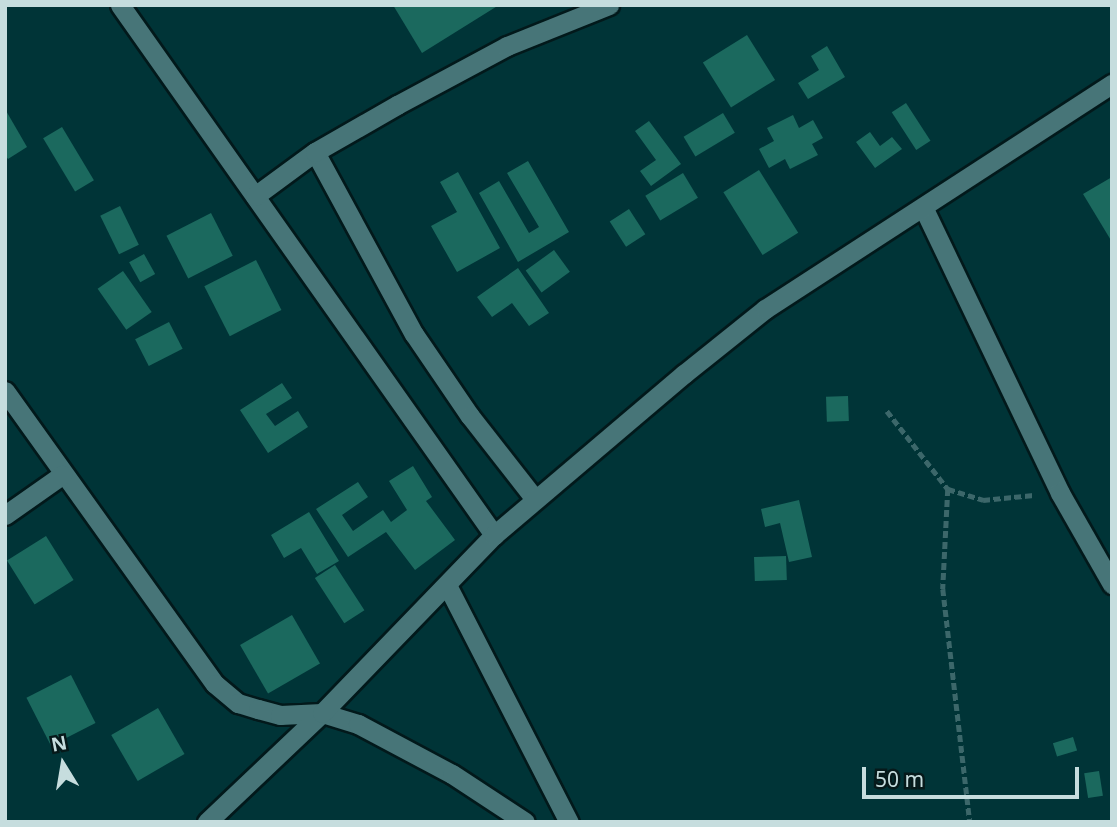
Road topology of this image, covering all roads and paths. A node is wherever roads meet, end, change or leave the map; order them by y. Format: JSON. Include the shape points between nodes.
{"nodes":[{"id":1,"x":120,"y":5,"type":"edge"},
{"id":2,"x":609,"y":5,"type":"edge"},
{"id":3,"x":570,"y":11,"type":"edge"},
{"id":4,"x":1112,"y":84,"type":"edge"},
{"id":5,"x":315,"y":152,"type":"junction"},
{"id":6,"x":256,"y":196,"type":"junction"},
{"id":7,"x":924,"y":209,"type":"junction"},
{"id":8,"x":5,"y":391,"type":"edge"},
{"id":9,"x":887,"y":411,"type":"dead end"},
{"id":10,"x":62,"y":475,"type":"junction"},
{"id":11,"x":948,"y":489,"type":"junction"},
{"id":12,"x":1060,"y":493,"type":"junction"},
{"id":13,"x":534,"y":498,"type":"junction"},
{"id":14,"x":5,"y":515,"type":"edge"},
{"id":15,"x":494,"y":535,"type":"junction"},
{"id":16,"x":1112,"y":584,"type":"edge"},
{"id":17,"x":447,"y":585,"type":"junction"},
{"id":18,"x":322,"y":713,"type":"junction"},
{"id":19,"x":207,"y":822,"type":"edge"},
{"id":20,"x":525,"y":822,"type":"edge"},
{"id":21,"x":569,"y":822,"type":"edge"},
{"id":22,"x":970,"y":822,"type":"edge"}],
"edges":[{"from":1,"to":6,"type":"street"},
{"from":2,"to":3,"type":"street"},
{"from":3,"to":5,"type":"street"},
{"from":4,"to":7,"type":"street"},
{"from":5,"to":6,"type":"street"},
{"from":5,"to":13,"type":"street","via":[[414,334]]},
{"from":6,"to":15,"type":"street"},
{"from":7,"to":12,"type":"street"},
{"from":7,"to":13,"type":"street","via":[[765,309]]},
{"from":8,"to":10,"type":"street"},
{"from":9,"to":11,"type":"path"},
{"from":10,"to":14,"type":"street"},
{"from":10,"to":18,"type":"street","via":[[215,684],[238,703],[280,715]]},
{"from":11,"to":12,"type":"path","via":[[983,500]]},
{"from":11,"to":22,"type":"path","via":[[943,589]]},
{"from":12,"to":16,"type":"street"},
{"from":13,"to":15,"type":"street"},
{"from":15,"to":17,"type":"street"},
{"from":17,"to":18,"type":"street"},
{"from":17,"to":21,"type":"street"},
{"from":18,"to":19,"type":"street"},
{"from":18,"to":20,"type":"street","via":[[358,724],[442,769]]}]}
